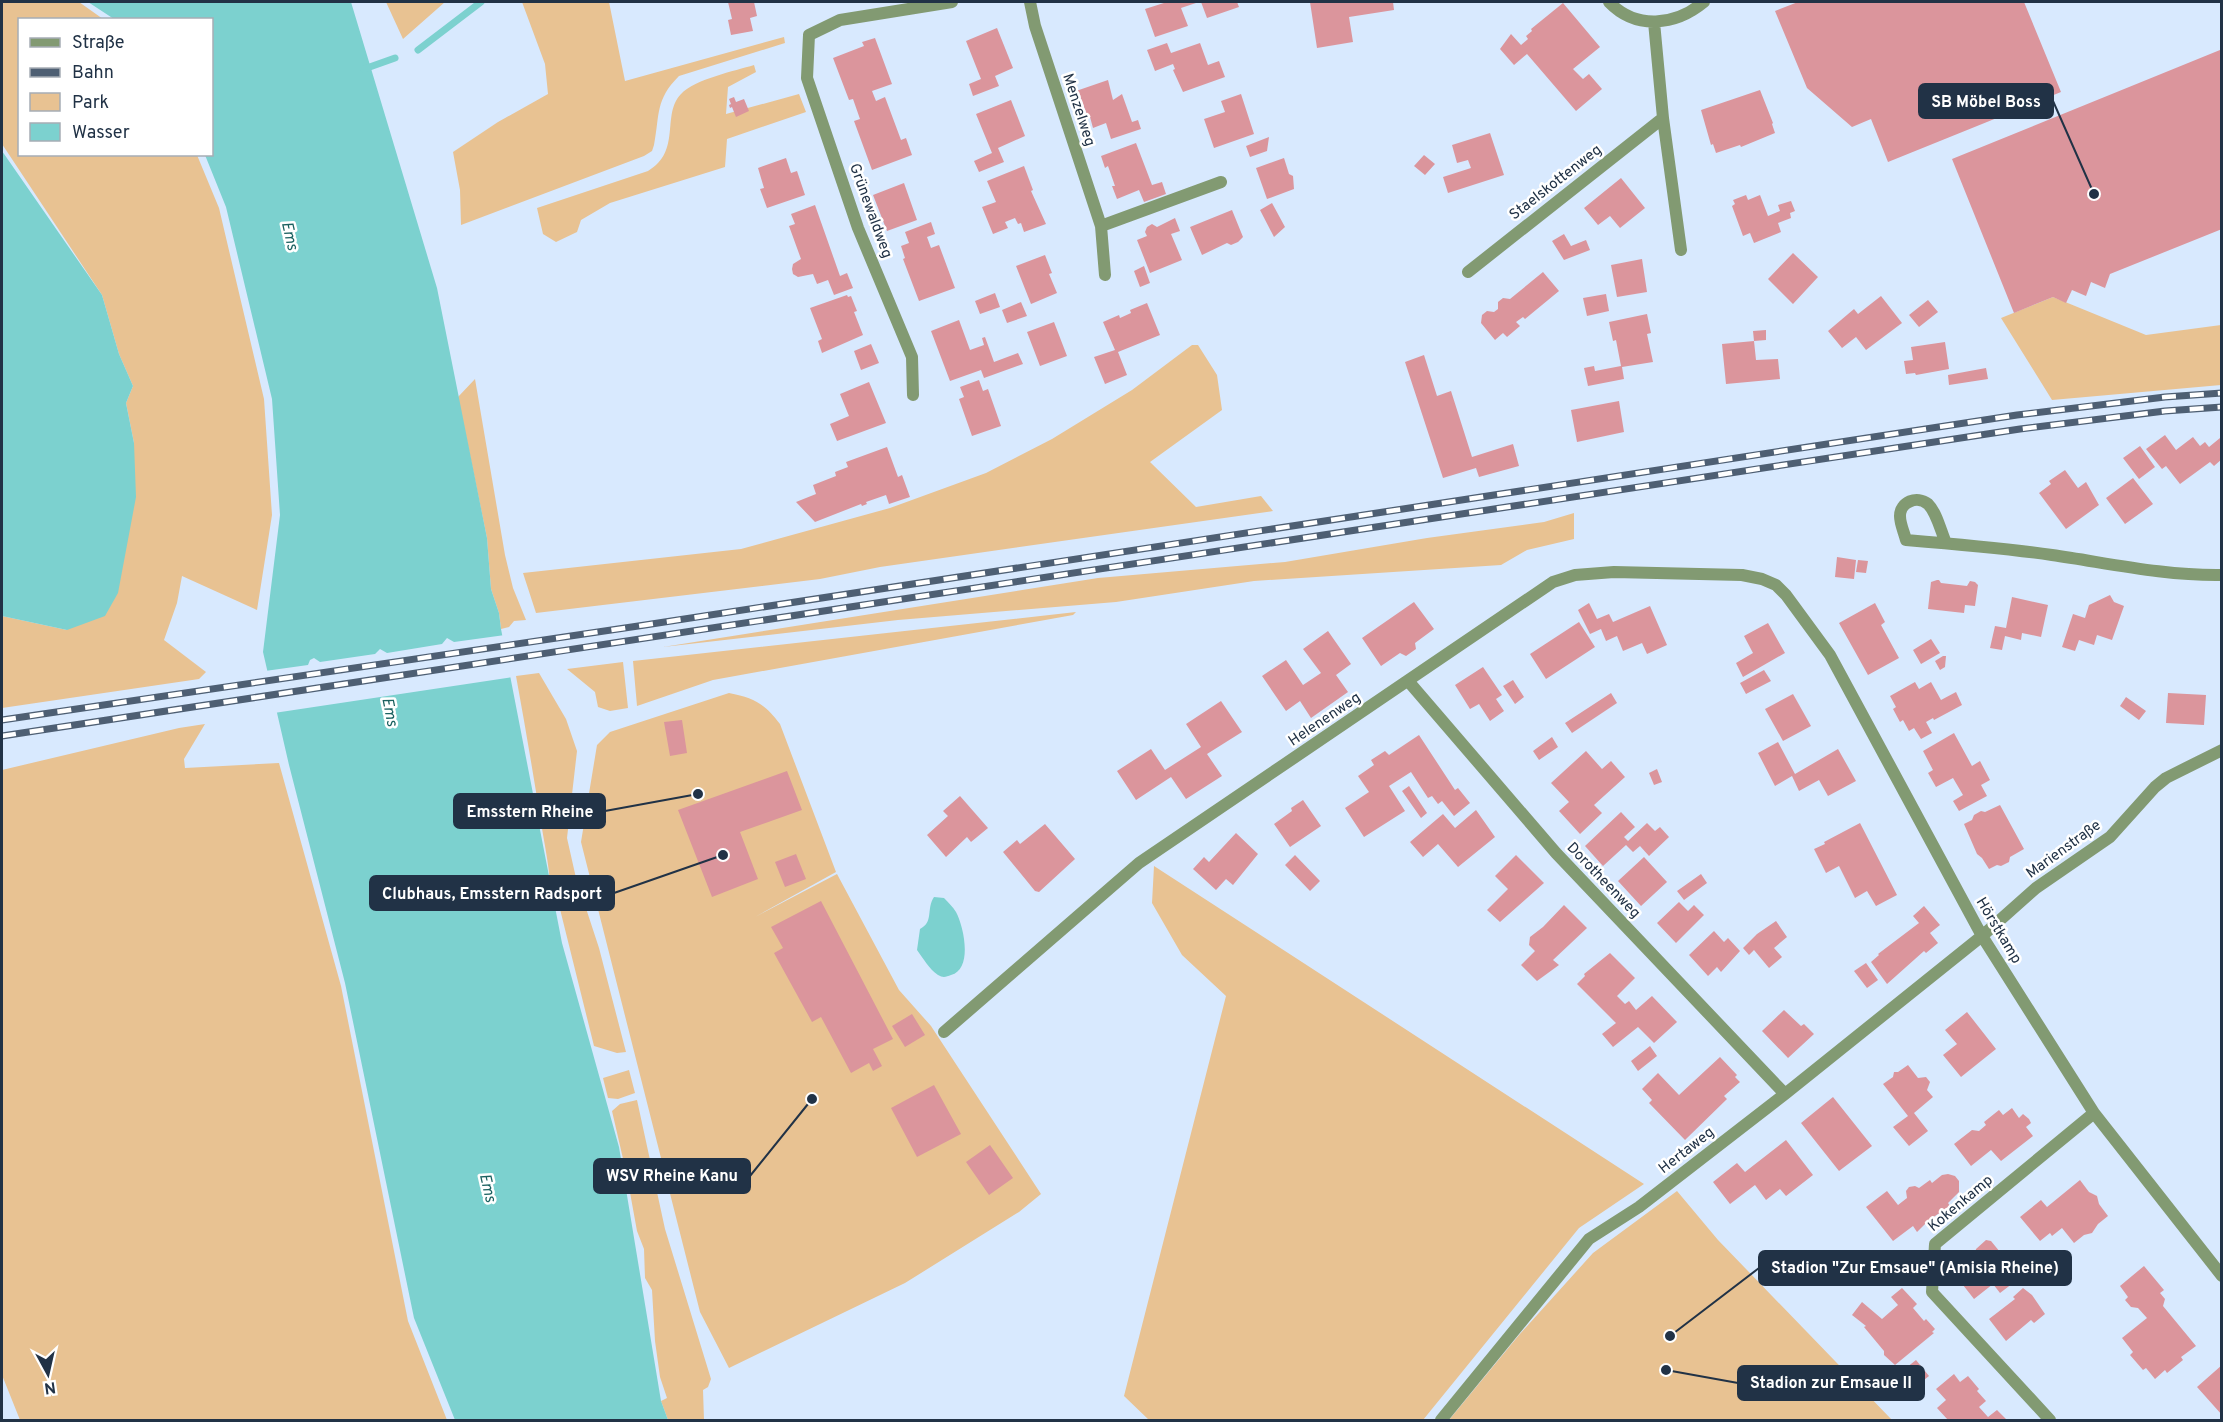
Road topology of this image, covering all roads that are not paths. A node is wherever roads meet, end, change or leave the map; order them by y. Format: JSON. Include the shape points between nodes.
{"nodes":[{"id":1,"x":952,"y":2,"type":"edge"},
{"id":2,"x":1030,"y":2,"type":"edge"},
{"id":3,"x":1609,"y":2,"type":"edge"},
{"id":4,"x":1704,"y":2,"type":"edge"},
{"id":5,"x":1654,"y":22,"type":"junction"},
{"id":6,"x":1663,"y":118,"type":"junction"},
{"id":7,"x":1221,"y":182,"type":"dead end"},
{"id":8,"x":1101,"y":226,"type":"junction"},
{"id":9,"x":1681,"y":250,"type":"dead end"},
{"id":10,"x":1468,"y":272,"type":"dead end"},
{"id":11,"x":1106,"y":274,"type":"dead end"},
{"id":12,"x":913,"y":395,"type":"dead end"},
{"id":13,"x":1946,"y":543,"type":"dead end"},
{"id":14,"x":2222,"y":575,"type":"edge"},
{"id":15,"x":1776,"y":585,"type":"joint"},
{"id":16,"x":1408,"y":682,"type":"junction"},
{"id":17,"x":2222,"y":750,"type":"edge"},
{"id":18,"x":1982,"y":936,"type":"junction"},
{"id":19,"x":944,"y":1032,"type":"dead end"},
{"id":20,"x":1785,"y":1094,"type":"junction"},
{"id":21,"x":2094,"y":1113,"type":"junction"},
{"id":22,"x":2222,"y":1276,"type":"edge"},
{"id":23,"x":1441,"y":1420,"type":"edge"},
{"id":24,"x":2050,"y":1420,"type":"edge"}],
"edges":[{"from":1,"to":12,"type":"street","name":"Grünewaldweg","via":[[840,20],[809,35],[807,78],[858,228],[912,357]]},
{"from":2,"to":8,"type":"street","name":"Menzelweg"},
{"from":3,"to":5,"type":"street","via":[[1620,14]]},
{"from":4,"to":5,"type":"street","via":[[1691,12]]},
{"from":5,"to":6,"type":"street"},
{"from":6,"to":9,"type":"street"},
{"from":6,"to":10,"type":"street","name":"Staelskottenweg"},
{"from":7,"to":8,"type":"street"},
{"from":8,"to":11,"type":"street","name":"Menzelweg"},
{"from":13,"to":14,"type":"street"},
{"from":15,"to":16,"type":"street","name":"Helenenweg","via":[[1742,575],[1575,574],[1553,582]]},
{"from":15,"to":18,"type":"street","name":"Hörstkamp","via":[[1830,655]]},
{"from":16,"to":19,"type":"street","name":"Helenenweg","via":[[1139,863]]},
{"from":16,"to":20,"type":"street","name":"Dorotheenweg","via":[[1556,853]]},
{"from":17,"to":18,"type":"street","name":"Marienstraße","via":[[2166,778],[2110,837],[2036,888]]},
{"from":18,"to":20,"type":"street","name":"Hertaweg"},
{"from":18,"to":21,"type":"street","name":"Hörstkamp"},
{"from":20,"to":23,"type":"street","name":"Hertaweg","via":[[1639,1207],[1589,1239]]},
{"from":21,"to":22,"type":"street","name":"Hörstkamp"},
{"from":21,"to":24,"type":"street","name":"Kokenkamp","via":[[1935,1244],[1932,1292]]}]}
